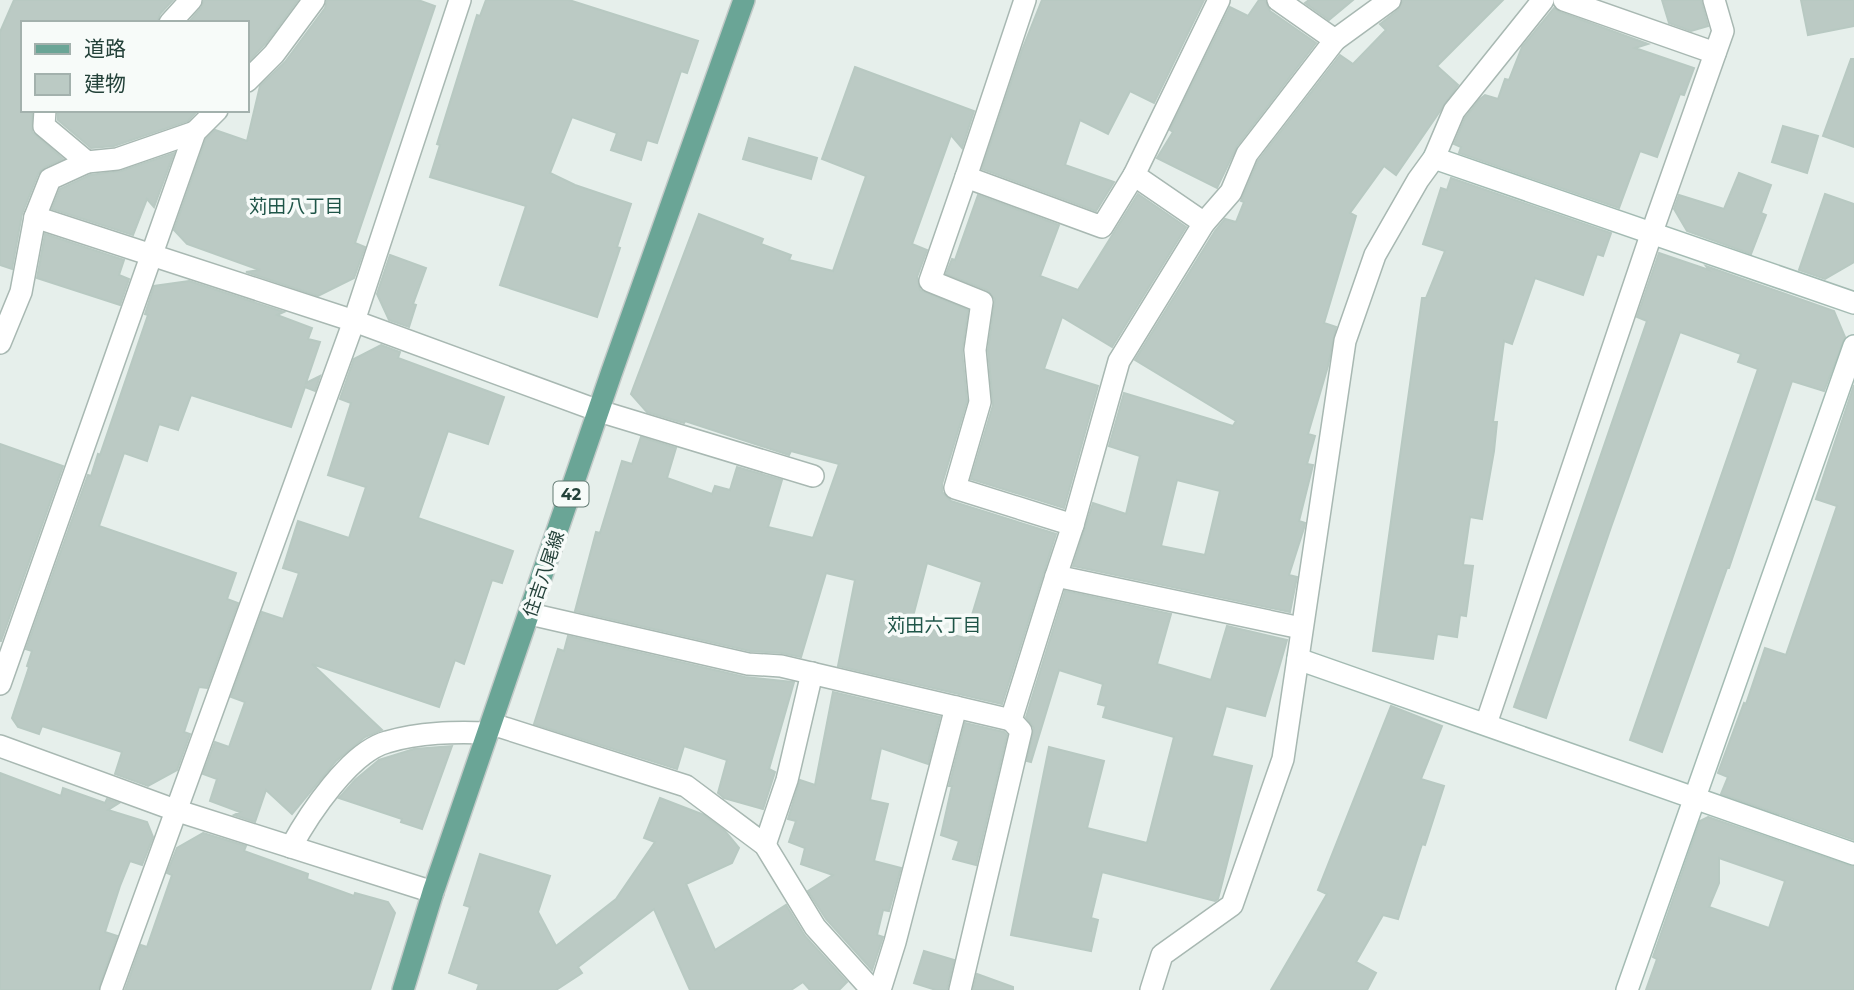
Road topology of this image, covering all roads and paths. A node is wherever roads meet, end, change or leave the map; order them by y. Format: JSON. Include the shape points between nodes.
{"nodes":[{"id":1,"x":191,"y":0,"type":"edge"},
{"id":2,"x":314,"y":0,"type":"edge"},
{"id":3,"x":460,"y":0,"type":"edge"},
{"id":4,"x":744,"y":0,"type":"edge"},
{"id":5,"x":1219,"y":0,"type":"edge"},
{"id":6,"x":1278,"y":0,"type":"edge"},
{"id":7,"x":1390,"y":0,"type":"edge"},
{"id":8,"x":1542,"y":0,"type":"edge"},
{"id":9,"x":1564,"y":0,"type":"edge"},
{"id":10,"x":1714,"y":0,"type":"edge"},
{"id":11,"x":1018,"y":2,"type":"edge"},
{"id":12,"x":172,"y":21,"type":"edge"},
{"id":13,"x":1335,"y":40,"type":"junction"},
{"id":14,"x":1715,"y":53,"type":"junction"},
{"id":15,"x":248,"y":79,"type":"edge"},
{"id":16,"x":46,"y":112,"type":"edge"},
{"id":17,"x":215,"y":112,"type":"edge"},
{"id":18,"x":195,"y":132,"type":"junction"},
{"id":19,"x":1434,"y":158,"type":"junction"},
{"id":20,"x":87,"y":162,"type":"junction"},
{"id":21,"x":1134,"y":175,"type":"junction"},
{"id":22,"x":966,"y":177,"type":"junction"},
{"id":23,"x":35,"y":217,"type":"junction"},
{"id":24,"x":1204,"y":223,"type":"junction"},
{"id":25,"x":1652,"y":232,"type":"junction"},
{"id":26,"x":152,"y":256,"type":"junction"},
{"id":27,"x":1854,"y":303,"type":"edge"},
{"id":28,"x":354,"y":321,"type":"junction"},
{"id":29,"x":0,"y":343,"type":"edge"},
{"id":30,"x":1854,"y":346,"type":"edge"},
{"id":31,"x":599,"y":411,"type":"junction"},
{"id":32,"x":813,"y":476,"type":"dead end"},
{"id":33,"x":1073,"y":525,"type":"junction"},
{"id":34,"x":1056,"y":576,"type":"junction"},
{"id":35,"x":530,"y":614,"type":"junction"},
{"id":36,"x":1301,"y":628,"type":"junction"},
{"id":37,"x":1298,"y":659,"type":"junction"},
{"id":38,"x":813,"y":673,"type":"junction"},
{"id":39,"x":0,"y":684,"type":"edge"},
{"id":40,"x":956,"y":707,"type":"junction"},
{"id":41,"x":1011,"y":720,"type":"junction"},
{"id":42,"x":1486,"y":724,"type":"junction"},
{"id":43,"x":490,"y":729,"type":"junction"},
{"id":44,"x":0,"y":746,"type":"edge"},
{"id":45,"x":1695,"y":799,"type":"junction"},
{"id":46,"x":175,"y":810,"type":"junction"},
{"id":47,"x":765,"y":845,"type":"junction"},
{"id":48,"x":292,"y":847,"type":"junction"},
{"id":49,"x":1854,"y":854,"type":"edge"},
{"id":50,"x":433,"y":892,"type":"junction"},
{"id":51,"x":111,"y":990,"type":"edge"},
{"id":52,"x":403,"y":990,"type":"edge"},
{"id":53,"x":872,"y":990,"type":"edge"},
{"id":54,"x":880,"y":990,"type":"edge"},
{"id":55,"x":960,"y":990,"type":"edge"},
{"id":56,"x":1150,"y":990,"type":"edge"},
{"id":57,"x":1628,"y":990,"type":"edge"}],
"edges":[{"from":1,"to":12,"type":"street"},
{"from":2,"to":15,"type":"street","via":[[274,54]]},
{"from":3,"to":28,"type":"street"},
{"from":4,"to":31,"type":"main road","name":"住吉八尾線","number":"42"},
{"from":5,"to":21,"type":"street"},
{"from":6,"to":13,"type":"street"},
{"from":7,"to":13,"type":"street"},
{"from":8,"to":19,"type":"street","via":[[1454,111]]},
{"from":9,"to":14,"type":"street"},
{"from":10,"to":14,"type":"street","via":[[1723,31]]},
{"from":11,"to":22,"type":"street"},
{"from":13,"to":24,"type":"street","via":[[1247,155],[1231,192]]},
{"from":14,"to":25,"type":"street"},
{"from":16,"to":20,"type":"street","via":[[44,126]]},
{"from":17,"to":18,"type":"street"},
{"from":18,"to":20,"type":"street","via":[[117,159]]},
{"from":18,"to":26,"type":"street"},
{"from":19,"to":25,"type":"street"},
{"from":19,"to":36,"type":"street","via":[[1375,255],[1345,341]]},
{"from":20,"to":23,"type":"street","via":[[50,179]]},
{"from":21,"to":22,"type":"street","via":[[1102,227]]},
{"from":21,"to":24,"type":"street"},
{"from":22,"to":33,"type":"street","via":[[930,281],[982,302],[975,350],[980,402],[955,488]]},
{"from":23,"to":26,"type":"street"},
{"from":23,"to":29,"type":"street","via":[[21,292]]},
{"from":24,"to":33,"type":"street","via":[[1119,361]]},
{"from":25,"to":27,"type":"street"},
{"from":25,"to":42,"type":"street"},
{"from":26,"to":28,"type":"street"},
{"from":26,"to":39,"type":"street"},
{"from":28,"to":31,"type":"street"},
{"from":28,"to":46,"type":"street"},
{"from":30,"to":45,"type":"street"},
{"from":31,"to":32,"type":"street"},
{"from":31,"to":35,"type":"main road","name":"住吉八尾線","number":"42"},
{"from":33,"to":34,"type":"street"},
{"from":34,"to":36,"type":"street"},
{"from":34,"to":41,"type":"street"},
{"from":35,"to":38,"type":"street","via":[[748,664]]},
{"from":35,"to":43,"type":"main road","name":"住吉八尾線","number":"42"},
{"from":36,"to":37,"type":"street"},
{"from":37,"to":42,"type":"street"},
{"from":37,"to":56,"type":"street","via":[[1283,759],[1232,905],[1162,955]]},
{"from":38,"to":40,"type":"street"},
{"from":38,"to":47,"type":"street","via":[[788,780]]},
{"from":40,"to":41,"type":"street"},
{"from":40,"to":54,"type":"street"},
{"from":41,"to":55,"type":"street","via":[[1021,731]]},
{"from":42,"to":45,"type":"street"},
{"from":43,"to":47,"type":"street","via":[[686,786]]},
{"from":43,"to":48,"type":"street","via":[[385,742],[359,758],[326,793]]},
{"from":43,"to":50,"type":"main road","name":"住吉八尾線","number":"42"},
{"from":44,"to":46,"type":"street"},
{"from":45,"to":49,"type":"street"},
{"from":45,"to":57,"type":"street"},
{"from":46,"to":48,"type":"street"},
{"from":46,"to":51,"type":"street"},
{"from":47,"to":53,"type":"street","via":[[815,927]]},
{"from":48,"to":50,"type":"street"},
{"from":50,"to":52,"type":"main road","name":"住吉八尾線","number":"42"}]}
